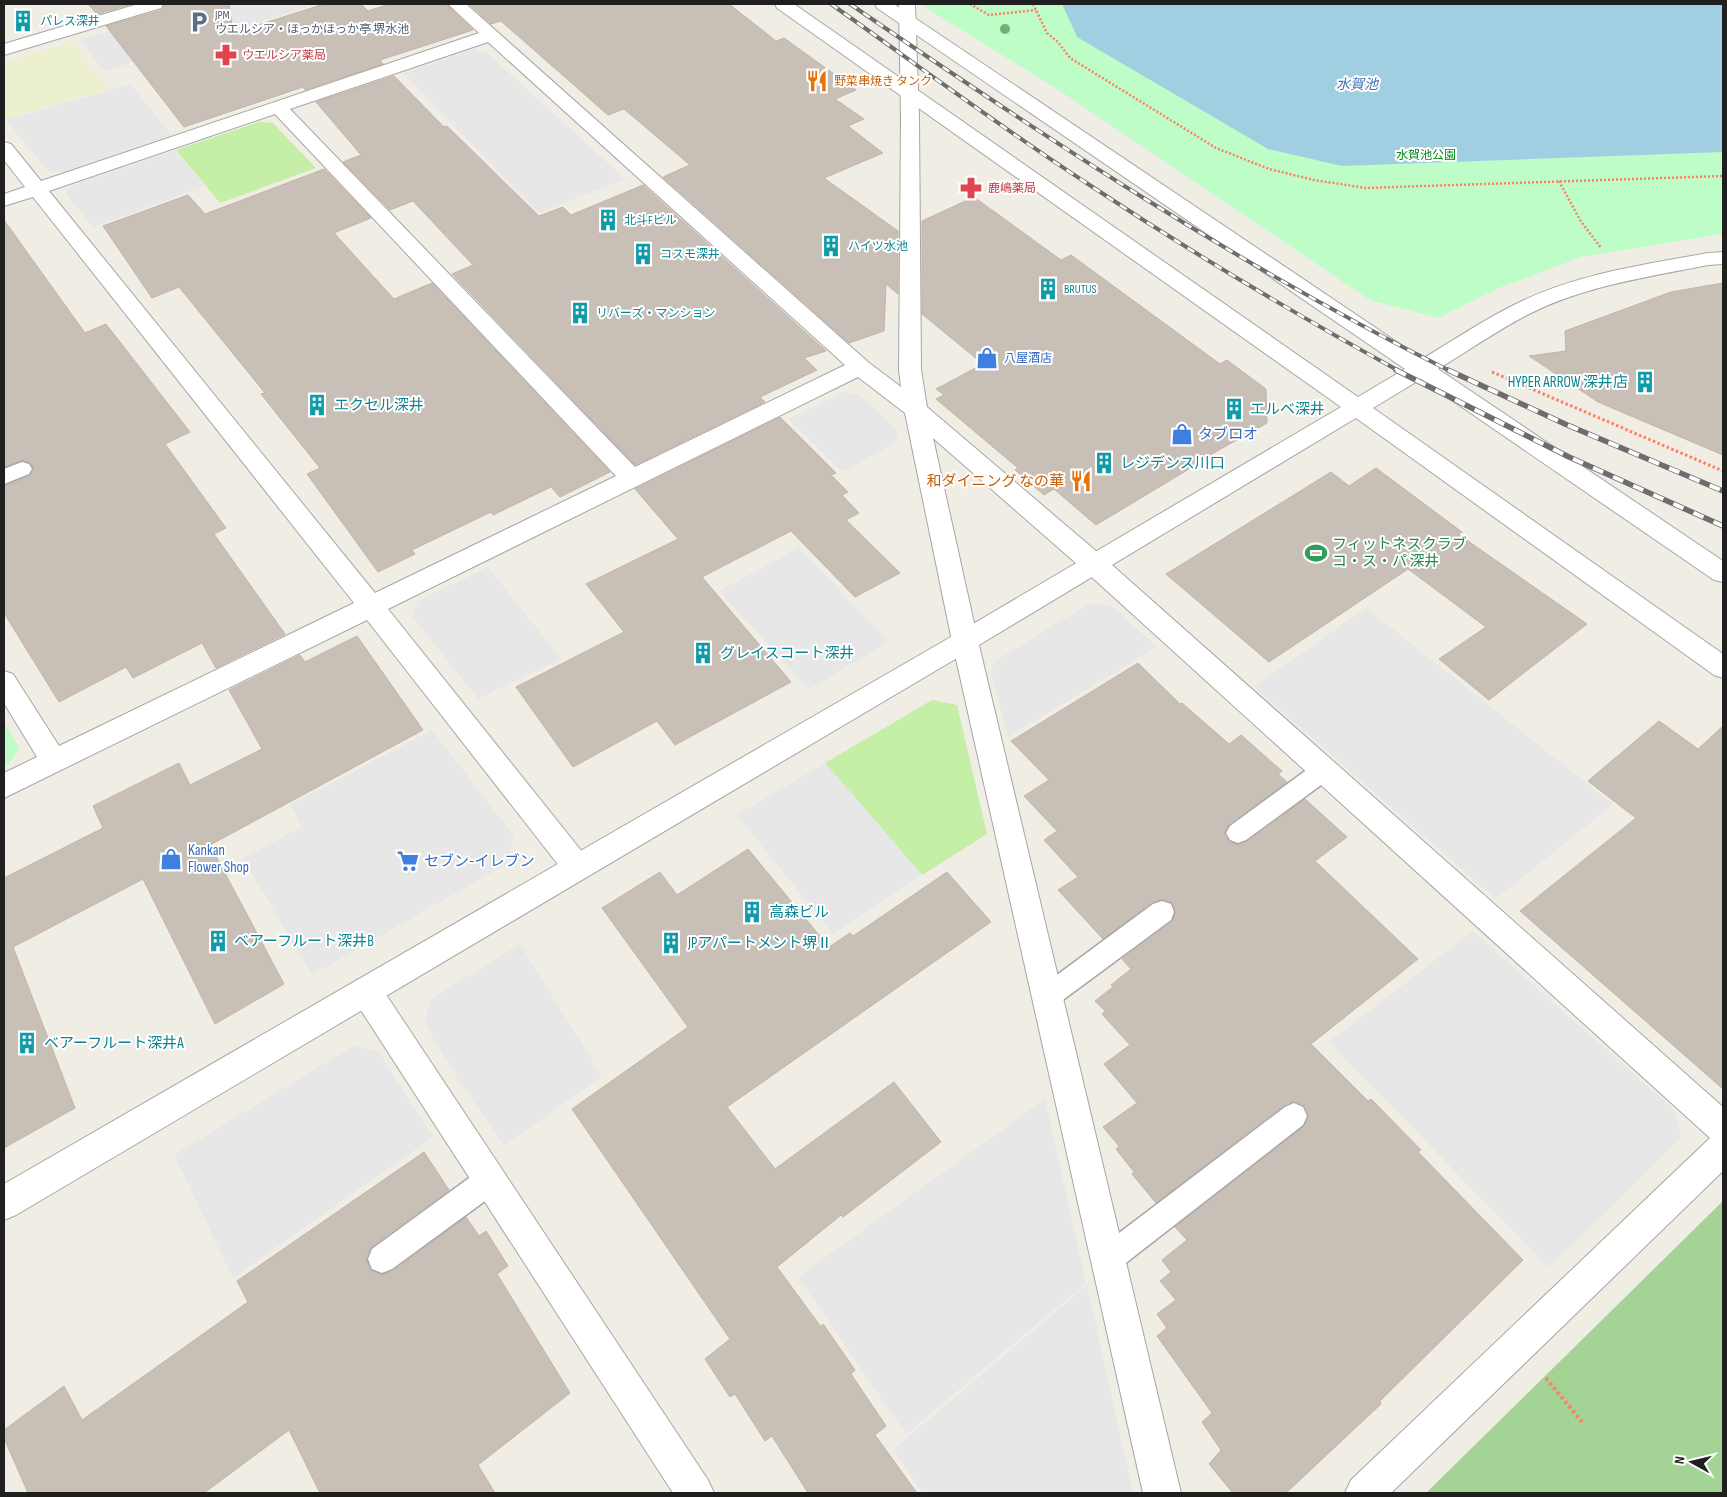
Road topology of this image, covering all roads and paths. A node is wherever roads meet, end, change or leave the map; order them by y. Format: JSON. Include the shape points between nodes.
{"nodes":[{"id":1,"x":155,"y":4,"type":"edge"},
{"id":2,"x":456,"y":4,"type":"edge"},
{"id":3,"x":783,"y":4,"type":"edge"},
{"id":4,"x":883,"y":4,"type":"edge"},
{"id":5,"x":970,"y":4,"type":"edge"},
{"id":6,"x":1033,"y":4,"type":"edge"},
{"id":7,"x":1036,"y":10,"type":"junction"},
{"id":8,"x":907,"y":12,"type":"edge"},
{"id":9,"x":491,"y":35,"type":"junction"},
{"id":10,"x":4,"y":50,"type":"edge"},
{"id":11,"x":910,"y":93,"type":"junction"},
{"id":12,"x":279,"y":108,"type":"junction"},
{"id":13,"x":4,"y":148,"type":"edge"},
{"id":14,"x":1723,"y":176,"type":"edge"},
{"id":15,"x":1559,"y":181,"type":"junction"},
{"id":16,"x":36,"y":188,"type":"junction"},
{"id":17,"x":4,"y":200,"type":"edge"},
{"id":18,"x":1604,"y":253,"type":"dead end"},
{"id":19,"x":1723,"y":258,"type":"edge"},
{"id":20,"x":860,"y":367,"type":"junction"},
{"id":21,"x":1421,"y":368,"type":"junction"},
{"id":22,"x":1486,"y":369,"type":"dead end"},
{"id":23,"x":1356,"y":407,"type":"junction"},
{"id":24,"x":916,"y":410,"type":"junction"},
{"id":25,"x":22,"y":469,"type":"dead end"},
{"id":26,"x":1723,"y":471,"type":"edge"},
{"id":27,"x":4,"y":477,"type":"edge"},
{"id":28,"x":632,"y":478,"type":"junction"},
{"id":29,"x":1094,"y":564,"type":"junction"},
{"id":30,"x":1723,"y":573,"type":"edge"},
{"id":31,"x":371,"y":606,"type":"junction"},
{"id":32,"x":965,"y":641,"type":"junction"},
{"id":33,"x":1723,"y":668,"type":"edge"},
{"id":34,"x":4,"y":681,"type":"edge"},
{"id":35,"x":54,"y":761,"type":"junction"},
{"id":36,"x":1324,"y":770,"type":"junction"},
{"id":37,"x":4,"y":786,"type":"edge"},
{"id":38,"x":1238,"y":833,"type":"dead end"},
{"id":39,"x":577,"y":867,"type":"junction"},
{"id":40,"x":1162,"y":912,"type":"dead end"},
{"id":41,"x":366,"y":991,"type":"junction"},
{"id":42,"x":1047,"y":996,"type":"junction"},
{"id":43,"x":1294,"y":1116,"type":"dead end"},
{"id":44,"x":1723,"y":1128,"type":"edge"},
{"id":45,"x":1723,"y":1148,"type":"edge"},
{"id":46,"x":490,"y":1180,"type":"junction"},
{"id":47,"x":4,"y":1203,"type":"edge"},
{"id":48,"x":382,"y":1259,"type":"dead end"},
{"id":49,"x":1108,"y":1259,"type":"junction"},
{"id":50,"x":1519,"y":1344,"type":"junction"},
{"id":51,"x":1582,"y":1422,"type":"dead end"},
{"id":52,"x":695,"y":1493,"type":"edge"},
{"id":53,"x":1162,"y":1493,"type":"edge"},
{"id":54,"x":1364,"y":1493,"type":"edge"}],
"edges":[{"from":1,"to":10,"type":"street"},
{"from":2,"to":9,"type":"street"},
{"from":3,"to":11,"type":"street"},
{"from":4,"to":8,"type":"street"},
{"from":5,"to":7,"type":"path","via":[[990,15]]},
{"from":6,"to":7,"type":"path"},
{"from":7,"to":15,"type":"path","via":[[1047,33],[1070,58],[1216,148],[1269,169],[1366,188]]},
{"from":8,"to":11,"type":"street"},
{"from":8,"to":21,"type":"street"},
{"from":9,"to":12,"type":"street"},
{"from":9,"to":20,"type":"street"},
{"from":11,"to":23,"type":"street"},
{"from":11,"to":24,"type":"street","via":[[910,370]]},
{"from":12,"to":16,"type":"street"},
{"from":12,"to":28,"type":"street"},
{"from":13,"to":16,"type":"street"},
{"from":14,"to":15,"type":"path"},
{"from":15,"to":18,"type":"path","via":[[1580,220]]},
{"from":16,"to":17,"type":"street"},
{"from":16,"to":31,"type":"street"},
{"from":19,"to":21,"type":"street","via":[[1606,279],[1567,291],[1522,308]]},
{"from":20,"to":24,"type":"street"},
{"from":20,"to":28,"type":"street"},
{"from":21,"to":23,"type":"street"},
{"from":21,"to":30,"type":"street"},
{"from":22,"to":26,"type":"path"},
{"from":23,"to":29,"type":"street"},
{"from":23,"to":33,"type":"street"},
{"from":24,"to":29,"type":"street"},
{"from":24,"to":32,"type":"street"},
{"from":25,"to":27,"type":"lane"},
{"from":28,"to":31,"type":"street"},
{"from":29,"to":32,"type":"street"},
{"from":29,"to":36,"type":"street"},
{"from":31,"to":35,"type":"street"},
{"from":31,"to":39,"type":"street"},
{"from":32,"to":39,"type":"street"},
{"from":32,"to":42,"type":"street"},
{"from":34,"to":35,"type":"street"},
{"from":35,"to":37,"type":"street"},
{"from":36,"to":38,"type":"lane"},
{"from":36,"to":44,"type":"street"},
{"from":39,"to":41,"type":"street"},
{"from":40,"to":42,"type":"lane"},
{"from":41,"to":46,"type":"street"},
{"from":41,"to":47,"type":"street"},
{"from":42,"to":49,"type":"street"},
{"from":43,"to":49,"type":"lane"},
{"from":45,"to":50,"type":"street"},
{"from":46,"to":48,"type":"lane"},
{"from":46,"to":52,"type":"street"},
{"from":49,"to":53,"type":"street"},
{"from":50,"to":51,"type":"path"},
{"from":50,"to":54,"type":"street"}]}
